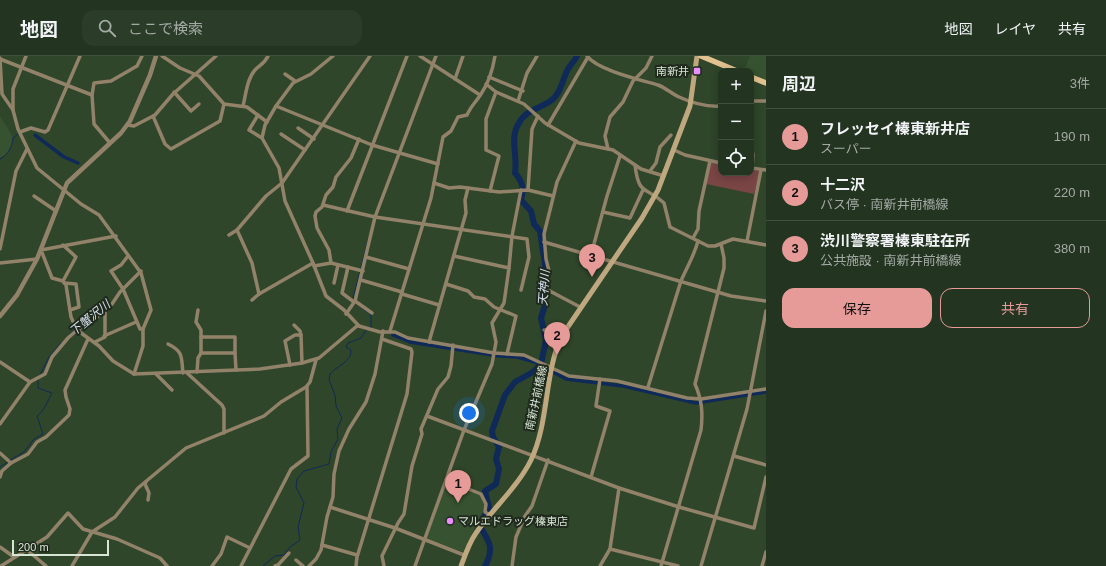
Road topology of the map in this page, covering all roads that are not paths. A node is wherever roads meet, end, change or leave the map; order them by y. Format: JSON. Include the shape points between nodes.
{"nodes":[{"id":1,"x":26,"y":56,"type":"edge"},
{"id":2,"x":80,"y":56,"type":"edge"},
{"id":3,"x":142,"y":56,"type":"edge"},
{"id":4,"x":156,"y":56,"type":"edge"},
{"id":5,"x":162,"y":56,"type":"edge"},
{"id":6,"x":216,"y":56,"type":"edge"},
{"id":7,"x":268,"y":56,"type":"edge"},
{"id":8,"x":331,"y":56,"type":"edge"},
{"id":9,"x":370,"y":56,"type":"edge"},
{"id":10,"x":407,"y":56,"type":"edge"},
{"id":11,"x":420,"y":56,"type":"edge"},
{"id":12,"x":436,"y":56,"type":"edge"},
{"id":13,"x":463,"y":56,"type":"edge"},
{"id":14,"x":495,"y":56,"type":"edge"},
{"id":15,"x":537,"y":56,"type":"edge"},
{"id":16,"x":587,"y":56,"type":"edge"},
{"id":17,"x":652,"y":56,"type":"edge"},
{"id":18,"x":697,"y":56,"type":"edge"},
{"id":19,"x":700,"y":56,"type":"edge"},
{"id":20,"x":0,"y":59,"type":"edge"},
{"id":21,"x":433,"y":64,"type":"junction"},
{"id":22,"x":21,"y":68,"type":"junction"},
{"id":23,"x":730,"y":68,"type":"edge"},
{"id":24,"x":196,"y":74,"type":"junction"},
{"id":25,"x":285,"y":74,"type":"dead end"},
{"id":26,"x":488,"y":77,"type":"junction"},
{"id":27,"x":754,"y":78,"type":"edge"},
{"id":28,"x":455,"y":79,"type":"junction"},
{"id":29,"x":634,"y":80,"type":"junction"},
{"id":30,"x":295,"y":81,"type":"junction"},
{"id":31,"x":766,"y":83,"type":"edge"},
{"id":32,"x":486,"y":84,"type":"junction"},
{"id":33,"x":66,"y":86,"type":"junction"},
{"id":34,"x":522,"y":91,"type":"junction"},
{"id":35,"x":174,"y":92,"type":"junction"},
{"id":36,"x":496,"y":92,"type":"junction"},
{"id":37,"x":92,"y":95,"type":"junction"},
{"id":38,"x":480,"y":95,"type":"junction"},
{"id":39,"x":518,"y":101,"type":"junction"},
{"id":40,"x":692,"y":101,"type":"junction"},
{"id":41,"x":754,"y":101,"type":"edge"},
{"id":42,"x":766,"y":101,"type":"edge"},
{"id":43,"x":199,"y":104,"type":"dead end"},
{"id":44,"x":224,"y":104,"type":"junction"},
{"id":45,"x":243,"y":106,"type":"junction"},
{"id":46,"x":276,"y":106,"type":"junction"},
{"id":47,"x":718,"y":106,"type":"edge"},
{"id":48,"x":13,"y":110,"type":"junction"},
{"id":49,"x":258,"y":115,"type":"junction"},
{"id":50,"x":153,"y":116,"type":"junction"},
{"id":51,"x":538,"y":116,"type":"junction"},
{"id":52,"x":266,"y":122,"type":"junction"},
{"id":53,"x":127,"y":125,"type":"junction"},
{"id":54,"x":323,"y":125,"type":"junction"},
{"id":55,"x":548,"y":125,"type":"junction"},
{"id":56,"x":298,"y":128,"type":"dead end"},
{"id":57,"x":20,"y":132,"type":"junction"},
{"id":58,"x":281,"y":134,"type":"dead end"},
{"id":59,"x":671,"y":134,"type":"dead end"},
{"id":60,"x":262,"y":138,"type":"junction"},
{"id":61,"x":314,"y":139,"type":"junction"},
{"id":62,"x":359,"y":139,"type":"junction"},
{"id":63,"x":576,"y":141,"type":"junction"},
{"id":64,"x":110,"y":143,"type":"junction"},
{"id":65,"x":372,"y":145,"type":"junction"},
{"id":66,"x":27,"y":149,"type":"junction"},
{"id":67,"x":608,"y":149,"type":"junction"},
{"id":68,"x":305,"y":150,"type":"junction"},
{"id":69,"x":674,"y":150,"type":"junction"},
{"id":70,"x":399,"y":154,"type":"junction"},
{"id":71,"x":620,"y":156,"type":"junction"},
{"id":72,"x":710,"y":161,"type":"junction"},
{"id":73,"x":718,"y":162,"type":"edge"},
{"id":74,"x":438,"y":164,"type":"junction"},
{"id":75,"x":635,"y":165,"type":"junction"},
{"id":76,"x":754,"y":168,"type":"edge"},
{"id":77,"x":764,"y":170,"type":"edge"},
{"id":78,"x":650,"y":171,"type":"junction"},
{"id":79,"x":664,"y":176,"type":"junction"},
{"id":80,"x":282,"y":183,"type":"junction"},
{"id":81,"x":434,"y":183,"type":"junction"},
{"id":82,"x":64,"y":188,"type":"junction"},
{"id":83,"x":468,"y":188,"type":"junction"},
{"id":84,"x":490,"y":190,"type":"junction"},
{"id":85,"x":521,"y":190,"type":"junction"},
{"id":86,"x":528,"y":190,"type":"junction"},
{"id":87,"x":643,"y":190,"type":"junction"},
{"id":88,"x":34,"y":196,"type":"dead end"},
{"id":89,"x":553,"y":196,"type":"junction"},
{"id":90,"x":654,"y":197,"type":"junction"},
{"id":91,"x":323,"y":205,"type":"junction"},
{"id":92,"x":56,"y":211,"type":"junction"},
{"id":93,"x":347,"y":211,"type":"junction"},
{"id":94,"x":603,"y":212,"type":"junction"},
{"id":95,"x":375,"y":217,"type":"junction"},
{"id":96,"x":423,"y":225,"type":"junction"},
{"id":97,"x":237,"y":230,"type":"junction"},
{"id":98,"x":462,"y":230,"type":"junction"},
{"id":99,"x":229,"y":235,"type":"dead end"},
{"id":100,"x":116,"y":236,"type":"junction"},
{"id":101,"x":512,"y":236,"type":"junction"},
{"id":102,"x":693,"y":238,"type":"junction"},
{"id":103,"x":698,"y":241,"type":"junction"},
{"id":104,"x":746,"y":241,"type":"junction"},
{"id":105,"x":544,"y":242,"type":"junction"},
{"id":106,"x":721,"y":244,"type":"junction"},
{"id":107,"x":63,"y":245,"type":"junction"},
{"id":108,"x":766,"y":245,"type":"edge"},
{"id":109,"x":0,"y":249,"type":"edge"},
{"id":110,"x":41,"y":250,"type":"junction"},
{"id":111,"x":591,"y":255,"type":"junction"},
{"id":112,"x":128,"y":256,"type":"junction"},
{"id":113,"x":454,"y":256,"type":"junction"},
{"id":114,"x":366,"y":257,"type":"junction"},
{"id":115,"x":37,"y":259,"type":"junction"},
{"id":116,"x":612,"y":262,"type":"junction"},
{"id":117,"x":0,"y":263,"type":"edge"},
{"id":118,"x":331,"y":263,"type":"junction"},
{"id":119,"x":314,"y":264,"type":"junction"},
{"id":120,"x":338,"y":265,"type":"junction"},
{"id":121,"x":348,"y":267,"type":"junction"},
{"id":122,"x":509,"y":268,"type":"junction"},
{"id":123,"x":409,"y":269,"type":"junction"},
{"id":124,"x":363,"y":271,"type":"junction"},
{"id":125,"x":141,"y":272,"type":"junction"},
{"id":126,"x":361,"y":280,"type":"junction"},
{"id":127,"x":681,"y":281,"type":"junction"},
{"id":128,"x":63,"y":282,"type":"junction"},
{"id":129,"x":334,"y":282,"type":"dead end"},
{"id":130,"x":446,"y":284,"type":"junction"},
{"id":131,"x":123,"y":289,"type":"junction"},
{"id":132,"x":522,"y":290,"type":"dead end"},
{"id":133,"x":718,"y":292,"type":"junction"},
{"id":134,"x":402,"y":293,"type":"junction"},
{"id":135,"x":259,"y":294,"type":"junction"},
{"id":136,"x":252,"y":300,"type":"dead end"},
{"id":137,"x":766,"y":301,"type":"edge"},
{"id":138,"x":355,"y":302,"type":"junction"},
{"id":139,"x":440,"y":305,"type":"junction"},
{"id":140,"x":580,"y":307,"type":"junction"},
{"id":141,"x":500,"y":309,"type":"junction"},
{"id":142,"x":70,"y":310,"type":"junction"},
{"id":143,"x":105,"y":310,"type":"junction"},
{"id":144,"x":198,"y":310,"type":"dead end"},
{"id":145,"x":766,"y":311,"type":"edge"},
{"id":146,"x":372,"y":313,"type":"dead end"},
{"id":147,"x":346,"y":314,"type":"junction"},
{"id":148,"x":0,"y":316,"type":"edge"},
{"id":149,"x":136,"y":322,"type":"junction"},
{"id":150,"x":294,"y":325,"type":"dead end"},
{"id":151,"x":359,"y":326,"type":"junction"},
{"id":152,"x":143,"y":329,"type":"junction"},
{"id":153,"x":77,"y":330,"type":"junction"},
{"id":154,"x":545,"y":330,"type":"dead end"},
{"id":155,"x":383,"y":331,"type":"junction"},
{"id":156,"x":390,"y":331,"type":"junction"},
{"id":157,"x":301,"y":335,"type":"junction"},
{"id":158,"x":104,"y":336,"type":"junction"},
{"id":159,"x":201,"y":337,"type":"junction"},
{"id":160,"x":88,"y":339,"type":"junction"},
{"id":161,"x":382,"y":339,"type":"junction"},
{"id":162,"x":95,"y":342,"type":"junction"},
{"id":163,"x":429,"y":342,"type":"junction"},
{"id":164,"x":168,"y":344,"type":"dead end"},
{"id":165,"x":453,"y":346,"type":"junction"},
{"id":166,"x":557,"y":349,"type":"junction"},
{"id":167,"x":201,"y":353,"type":"junction"},
{"id":168,"x":235,"y":353,"type":"junction"},
{"id":169,"x":494,"y":353,"type":"junction"},
{"id":170,"x":507,"y":354,"type":"junction"},
{"id":171,"x":316,"y":360,"type":"junction"},
{"id":172,"x":1,"y":364,"type":"edge"},
{"id":173,"x":302,"y":364,"type":"junction"},
{"id":174,"x":290,"y":365,"type":"junction"},
{"id":175,"x":552,"y":369,"type":"junction"},
{"id":176,"x":236,"y":370,"type":"junction"},
{"id":177,"x":197,"y":372,"type":"junction"},
{"id":178,"x":185,"y":373,"type":"junction"},
{"id":179,"x":134,"y":374,"type":"junction"},
{"id":180,"x":156,"y":374,"type":"junction"},
{"id":181,"x":30,"y":382,"type":"junction"},
{"id":182,"x":599,"y":382,"type":"junction"},
{"id":183,"x":307,"y":386,"type":"junction"},
{"id":184,"x":648,"y":387,"type":"junction"},
{"id":185,"x":766,"y":389,"type":"edge"},
{"id":186,"x":172,"y":390,"type":"dead end"},
{"id":187,"x":749,"y":392,"type":"junction"},
{"id":188,"x":701,"y":399,"type":"junction"},
{"id":189,"x":427,"y":416,"type":"junction"},
{"id":190,"x":0,"y":424,"type":"edge"},
{"id":191,"x":464,"y":430,"type":"junction"},
{"id":192,"x":224,"y":434,"type":"junction"},
{"id":193,"x":0,"y":453,"type":"edge"},
{"id":194,"x":533,"y":455,"type":"junction"},
{"id":195,"x":734,"y":456,"type":"junction"},
{"id":196,"x":548,"y":460,"type":"junction"},
{"id":197,"x":11,"y":463,"type":"junction"},
{"id":198,"x":766,"y":465,"type":"edge"},
{"id":199,"x":0,"y":477,"type":"edge"},
{"id":200,"x":591,"y":477,"type":"junction"},
{"id":201,"x":766,"y":478,"type":"edge"},
{"id":202,"x":446,"y":480,"type":"junction"},
{"id":203,"x":146,"y":482,"type":"junction"},
{"id":204,"x":619,"y":488,"type":"junction"},
{"id":205,"x":148,"y":500,"type":"dead end"},
{"id":206,"x":330,"y":507,"type":"junction"},
{"id":207,"x":679,"y":507,"type":"junction"},
{"id":208,"x":490,"y":515,"type":"junction"},
{"id":209,"x":714,"y":516,"type":"junction"},
{"id":210,"x":368,"y":518,"type":"junction"},
{"id":211,"x":395,"y":528,"type":"junction"},
{"id":212,"x":92,"y":532,"type":"junction"},
{"id":213,"x":424,"y":539,"type":"junction"},
{"id":214,"x":322,"y":545,"type":"junction"},
{"id":215,"x":0,"y":548,"type":"edge"},
{"id":216,"x":250,"y":548,"type":"junction"},
{"id":217,"x":26,"y":549,"type":"junction"},
{"id":218,"x":610,"y":549,"type":"junction"},
{"id":219,"x":289,"y":552,"type":"dead end"},
{"id":220,"x":766,"y":552,"type":"edge"},
{"id":221,"x":358,"y":555,"type":"junction"},
{"id":222,"x":464,"y":556,"type":"junction"},
{"id":223,"x":14,"y":557,"type":"junction"},
{"id":224,"x":296,"y":560,"type":"dead end"},
{"id":225,"x":41,"y":564,"type":"edge"},
{"id":226,"x":662,"y":564,"type":"edge"},
{"id":227,"x":1,"y":566,"type":"edge"},
{"id":228,"x":46,"y":566,"type":"edge"},
{"id":229,"x":72,"y":566,"type":"edge"},
{"id":230,"x":167,"y":566,"type":"edge"},
{"id":231,"x":212,"y":566,"type":"edge"},
{"id":232,"x":241,"y":566,"type":"edge"},
{"id":233,"x":277,"y":566,"type":"edge"},
{"id":234,"x":303,"y":566,"type":"edge"},
{"id":235,"x":310,"y":566,"type":"edge"},
{"id":236,"x":356,"y":566,"type":"edge"},
{"id":237,"x":384,"y":566,"type":"edge"},
{"id":238,"x":415,"y":566,"type":"edge"},
{"id":239,"x":461,"y":566,"type":"edge"},
{"id":240,"x":512,"y":566,"type":"edge"},
{"id":241,"x":600,"y":566,"type":"edge"},
{"id":242,"x":678,"y":566,"type":"edge"},
{"id":243,"x":701,"y":566,"type":"edge"},
{"id":244,"x":762,"y":566,"type":"edge"}],
"edges":[{"from":1,"to":22,"type":"street"},
{"from":2,"to":33,"type":"street"},
{"from":3,"to":37,"type":"street","via":[[137,66],[111,81],[94,83]]},
{"from":4,"to":53,"type":"street"},
{"from":5,"to":24,"type":"street","via":[[180,68]]},
{"from":6,"to":24,"type":"street"},
{"from":7,"to":45,"type":"street","via":[[253,74]]},
{"from":8,"to":30,"type":"street","via":[[311,74]]},
{"from":9,"to":54,"type":"street"},
{"from":10,"to":65,"type":"street"},
{"from":11,"to":21,"type":"street"},
{"from":12,"to":21,"type":"street"},
{"from":13,"to":28,"type":"street"},
{"from":14,"to":26,"type":"street"},
{"from":15,"to":34,"type":"street","via":[[527,73]]},
{"from":16,"to":29,"type":"street","via":[[594,62]]},
{"from":16,"to":55,"type":"street"},
{"from":17,"to":29,"type":"street","via":[[646,68]]},
{"from":18,"to":40,"type":"main road","name":"南新井前橋線"},
{"from":19,"to":23,"type":"main road"},
{"from":20,"to":22,"type":"street"},
{"from":20,"to":48,"type":"street","via":[[2,94]]},
{"from":21,"to":28,"type":"street"},
{"from":21,"to":70,"type":"street"},
{"from":22,"to":33,"type":"street"},
{"from":22,"to":48,"type":"street","via":[[13,89]]},
{"from":24,"to":35,"type":"street"},
{"from":24,"to":44,"type":"street"},
{"from":25,"to":30,"type":"street"},
{"from":26,"to":32,"type":"street"},
{"from":26,"to":34,"type":"street"},
{"from":27,"to":31,"type":"main road"},
{"from":28,"to":38,"type":"street"},
{"from":29,"to":40,"type":"street","via":[[661,87]]},
{"from":29,"to":67,"type":"street","via":[[623,102],[610,116],[606,136]]},
{"from":30,"to":46,"type":"street"},
{"from":32,"to":36,"type":"street"},
{"from":32,"to":38,"type":"street"},
{"from":33,"to":37,"type":"street"},
{"from":33,"to":57,"type":"street","via":[[48,130],[44,132],[31,128]]},
{"from":34,"to":39,"type":"street"},
{"from":35,"to":43,"type":"street","via":[[191,111]]},
{"from":35,"to":50,"type":"street"},
{"from":36,"to":39,"type":"street"},
{"from":36,"to":84,"type":"street","via":[[486,123],[486,151],[499,156]]},
{"from":37,"to":64,"type":"street","via":[[94,124]]},
{"from":38,"to":74,"type":"street","via":[[467,115],[458,117],[451,131],[444,136]]},
{"from":39,"to":51,"type":"street"},
{"from":40,"to":47,"type":"street"},
{"from":40,"to":69,"type":"main road","name":"南新井前橋線"},
{"from":41,"to":42,"type":"street"},
{"from":44,"to":45,"type":"street"},
{"from":44,"to":50,"type":"street","via":[[220,121],[171,149],[165,144]]},
{"from":45,"to":49,"type":"street"},
{"from":46,"to":52,"type":"street"},
{"from":46,"to":54,"type":"street"},
{"from":48,"to":57,"type":"street"},
{"from":49,"to":52,"type":"street"},
{"from":49,"to":60,"type":"street","via":[[248,130]]},
{"from":50,"to":53,"type":"street","via":[[134,126]]},
{"from":51,"to":55,"type":"street"},
{"from":51,"to":86,"type":"street","via":[[532,129]]},
{"from":52,"to":60,"type":"street"},
{"from":53,"to":64,"type":"street"},
{"from":54,"to":61,"type":"street"},
{"from":54,"to":62,"type":"street"},
{"from":55,"to":63,"type":"street"},
{"from":56,"to":61,"type":"street"},
{"from":57,"to":66,"type":"street"},
{"from":58,"to":68,"type":"street"},
{"from":59,"to":78,"type":"street","via":[[660,147],[656,163]]},
{"from":60,"to":80,"type":"street","via":[[277,162]]},
{"from":61,"to":68,"type":"street"},
{"from":62,"to":65,"type":"street"},
{"from":62,"to":91,"type":"street","via":[[351,158],[324,198]]},
{"from":63,"to":67,"type":"street"},
{"from":63,"to":89,"type":"street"},
{"from":64,"to":82,"type":"street","via":[[73,175]]},
{"from":65,"to":70,"type":"street"},
{"from":65,"to":93,"type":"street"},
{"from":66,"to":82,"type":"street","via":[[37,168]]},
{"from":66,"to":109,"type":"street","via":[[16,171]]},
{"from":67,"to":71,"type":"street","via":[[618,152]]},
{"from":68,"to":80,"type":"street"},
{"from":69,"to":72,"type":"street"},
{"from":69,"to":79,"type":"main road","name":"南新井前橋線"},
{"from":70,"to":74,"type":"street"},
{"from":70,"to":95,"type":"street"},
{"from":71,"to":75,"type":"street"},
{"from":71,"to":94,"type":"street"},
{"from":72,"to":73,"type":"street"},
{"from":72,"to":102,"type":"street","via":[[699,211],[698,229]]},
{"from":74,"to":81,"type":"street"},
{"from":75,"to":78,"type":"street"},
{"from":75,"to":87,"type":"street","via":[[637,183]]},
{"from":76,"to":77,"type":"street"},
{"from":77,"to":104,"type":"street"},
{"from":78,"to":79,"type":"street"},
{"from":79,"to":90,"type":"main road","name":"南新井前橋線"},
{"from":80,"to":97,"type":"street","via":[[266,196]]},
{"from":80,"to":119,"type":"street","via":[[285,201]]},
{"from":81,"to":83,"type":"street","via":[[449,188]]},
{"from":81,"to":96,"type":"street"},
{"from":82,"to":92,"type":"street"},
{"from":82,"to":100,"type":"street","via":[[81,204],[99,215]]},
{"from":83,"to":84,"type":"street"},
{"from":83,"to":98,"type":"street"},
{"from":84,"to":85,"type":"street"},
{"from":85,"to":86,"type":"street"},
{"from":85,"to":101,"type":"street"},
{"from":86,"to":89,"type":"street"},
{"from":87,"to":90,"type":"street"},
{"from":87,"to":94,"type":"street","via":[[630,218]]},
{"from":88,"to":92,"type":"street"},
{"from":89,"to":105,"type":"street"},
{"from":90,"to":102,"type":"street","via":[[664,203],[669,225]]},
{"from":90,"to":116,"type":"main road","name":"南新井前橋線"},
{"from":91,"to":93,"type":"street"},
{"from":91,"to":118,"type":"street","via":[[314,216]]},
{"from":92,"to":110,"type":"street"},
{"from":93,"to":95,"type":"street"},
{"from":94,"to":111,"type":"street"},
{"from":95,"to":96,"type":"street"},
{"from":95,"to":114,"type":"street"},
{"from":96,"to":98,"type":"street"},
{"from":96,"to":123,"type":"street"},
{"from":97,"to":99,"type":"street"},
{"from":97,"to":135,"type":"street","via":[[252,263]]},
{"from":98,"to":101,"type":"street"},
{"from":98,"to":113,"type":"street"},
{"from":100,"to":107,"type":"street"},
{"from":100,"to":112,"type":"street"},
{"from":101,"to":122,"type":"street"},
{"from":101,"to":132,"type":"street","via":[[529,240],[530,258]]},
{"from":102,"to":103,"type":"street"},
{"from":103,"to":106,"type":"street","via":[[708,246]]},
{"from":103,"to":127,"type":"street","via":[[693,258],[686,267]]},
{"from":104,"to":106,"type":"street","via":[[734,239]]},
{"from":104,"to":108,"type":"street"},
{"from":105,"to":111,"type":"street"},
{"from":105,"to":140,"type":"street","via":[[549,271],[546,289]]},
{"from":106,"to":133,"type":"street","via":[[724,263]]},
{"from":107,"to":110,"type":"street"},
{"from":107,"to":128,"type":"street","via":[[76,257]]},
{"from":110,"to":115,"type":"street"},
{"from":110,"to":128,"type":"street","via":[[52,278]]},
{"from":111,"to":116,"type":"street"},
{"from":112,"to":125,"type":"street"},
{"from":112,"to":131,"type":"street","via":[[121,265],[111,271]]},
{"from":113,"to":122,"type":"street"},
{"from":113,"to":130,"type":"street"},
{"from":114,"to":123,"type":"street"},
{"from":114,"to":124,"type":"street"},
{"from":115,"to":117,"type":"street"},
{"from":115,"to":148,"type":"street","via":[[18,295]]},
{"from":116,"to":127,"type":"street"},
{"from":116,"to":140,"type":"main road","name":"南新井前橋線"},
{"from":118,"to":119,"type":"street"},
{"from":118,"to":120,"type":"street"},
{"from":119,"to":135,"type":"street"},
{"from":119,"to":147,"type":"street","via":[[326,296]]},
{"from":120,"to":121,"type":"street"},
{"from":120,"to":129,"type":"street"},
{"from":121,"to":124,"type":"street"},
{"from":121,"to":138,"type":"street","via":[[342,293]]},
{"from":122,"to":141,"type":"street","via":[[505,299]]},
{"from":123,"to":134,"type":"street"},
{"from":124,"to":126,"type":"street"},
{"from":125,"to":131,"type":"street"},
{"from":125,"to":152,"type":"street","via":[[151,310]]},
{"from":126,"to":134,"type":"street"},
{"from":126,"to":138,"type":"street"},
{"from":127,"to":133,"type":"street"},
{"from":127,"to":184,"type":"street"},
{"from":128,"to":142,"type":"street","via":[[68,291]]},
{"from":128,"to":142,"type":"street","via":[[76,284],[79,307]]},
{"from":130,"to":139,"type":"street"},
{"from":130,"to":141,"type":"street","via":[[468,291],[474,297],[485,299]]},
{"from":131,"to":143,"type":"street"},
{"from":131,"to":149,"type":"street"},
{"from":133,"to":137,"type":"street"},
{"from":133,"to":188,"type":"street","via":[[695,384]]},
{"from":134,"to":139,"type":"street"},
{"from":134,"to":156,"type":"street"},
{"from":135,"to":136,"type":"street"},
{"from":138,"to":146,"type":"street"},
{"from":138,"to":147,"type":"street"},
{"from":139,"to":163,"type":"street"},
{"from":140,"to":166,"type":"main road","name":"南新井前橋線","via":[[564,331]]},
{"from":141,"to":169,"type":"street","via":[[492,323],[496,340]]},
{"from":141,"to":170,"type":"street","via":[[516,316]]},
{"from":142,"to":153,"type":"street"},
{"from":143,"to":153,"type":"street"},
{"from":143,"to":158,"type":"street"},
{"from":144,"to":159,"type":"street","via":[[196,322],[201,330]]},
{"from":145,"to":187,"type":"street"},
{"from":147,"to":151,"type":"street"},
{"from":149,"to":152,"type":"street","via":[[140,329]]},
{"from":149,"to":158,"type":"street"},
{"from":150,"to":157,"type":"street"},
{"from":151,"to":155,"type":"street"},
{"from":151,"to":171,"type":"street"},
{"from":152,"to":179,"type":"street","via":[[143,346]]},
{"from":153,"to":160,"type":"street"},
{"from":153,"to":181,"type":"street","via":[[52,357],[45,374]]},
{"from":154,"to":166,"type":"street","via":[[550,343]]},
{"from":155,"to":156,"type":"street"},
{"from":155,"to":161,"type":"street"},
{"from":156,"to":163,"type":"street"},
{"from":157,"to":173,"type":"street"},
{"from":157,"to":174,"type":"street","via":[[295,335],[285,341]]},
{"from":158,"to":162,"type":"street"},
{"from":159,"to":167,"type":"street"},
{"from":159,"to":168,"type":"street","via":[[235,337]]},
{"from":160,"to":162,"type":"street"},
{"from":160,"to":197,"type":"street","via":[[65,390],[69,415],[37,442],[28,454]]},
{"from":161,"to":206,"type":"street","via":[[366,402],[339,451]]},
{"from":161,"to":210,"type":"street","via":[[410,348],[412,352],[406,394]]},
{"from":162,"to":179,"type":"street","via":[[113,361]]},
{"from":163,"to":165,"type":"street"},
{"from":164,"to":178,"type":"street","via":[[178,349]]},
{"from":165,"to":169,"type":"street"},
{"from":165,"to":189,"type":"street","via":[[448,377],[438,389]]},
{"from":166,"to":175,"type":"main road","name":"南新井前橋線"},
{"from":167,"to":168,"type":"street"},
{"from":167,"to":177,"type":"street"},
{"from":168,"to":176,"type":"street"},
{"from":169,"to":170,"type":"street"},
{"from":169,"to":191,"type":"street","via":[[490,371]]},
{"from":170,"to":175,"type":"street","via":[[524,355]]},
{"from":171,"to":173,"type":"street"},
{"from":171,"to":183,"type":"street"},
{"from":172,"to":181,"type":"street"},
{"from":173,"to":174,"type":"street"},
{"from":174,"to":176,"type":"street"},
{"from":175,"to":182,"type":"street","via":[[569,376]]},
{"from":175,"to":194,"type":"main road","name":"南新井前橋線"},
{"from":176,"to":177,"type":"street"},
{"from":177,"to":178,"type":"street"},
{"from":178,"to":180,"type":"street"},
{"from":178,"to":192,"type":"street","via":[[222,405]]},
{"from":179,"to":180,"type":"street"},
{"from":180,"to":186,"type":"street"},
{"from":181,"to":190,"type":"street"},
{"from":182,"to":184,"type":"street"},
{"from":182,"to":200,"type":"street","via":[[596,406],[610,410]]},
{"from":183,"to":192,"type":"street","via":[[264,416]]},
{"from":183,"to":216,"type":"street","via":[[308,456],[291,469]]},
{"from":184,"to":188,"type":"street","via":[[687,398]]},
{"from":185,"to":187,"type":"street"},
{"from":187,"to":188,"type":"street"},
{"from":187,"to":195,"type":"street"},
{"from":188,"to":207,"type":"street","via":[[701,430]]},
{"from":189,"to":191,"type":"street"},
{"from":189,"to":211,"type":"street","via":[[421,429],[422,434],[412,466],[404,514]]},
{"from":191,"to":194,"type":"street"},
{"from":191,"to":202,"type":"street"},
{"from":192,"to":203,"type":"street","via":[[186,448]]},
{"from":193,"to":197,"type":"street"},
{"from":194,"to":196,"type":"street"},
{"from":194,"to":208,"type":"main road","name":"南新井前橋線","via":[[524,472]]},
{"from":195,"to":198,"type":"street"},
{"from":195,"to":209,"type":"street"},
{"from":196,"to":200,"type":"street"},
{"from":196,"to":240,"type":"street","via":[[532,506],[516,537]]},
{"from":197,"to":199,"type":"street","via":[[2,471]]},
{"from":200,"to":204,"type":"street"},
{"from":201,"to":209,"type":"street","via":[[754,528]]},
{"from":202,"to":208,"type":"street","via":[[481,494],[486,504],[485,512]]},
{"from":202,"to":213,"type":"street"},
{"from":203,"to":205,"type":"street"},
{"from":203,"to":212,"type":"street","via":[[115,517]]},
{"from":204,"to":207,"type":"street"},
{"from":204,"to":218,"type":"street"},
{"from":206,"to":210,"type":"street"},
{"from":206,"to":214,"type":"street"},
{"from":207,"to":209,"type":"street"},
{"from":207,"to":226,"type":"street"},
{"from":208,"to":222,"type":"main road","name":"南新井前橋線"},
{"from":209,"to":243,"type":"street"},
{"from":210,"to":211,"type":"street"},
{"from":210,"to":221,"type":"street"},
{"from":211,"to":213,"type":"street"},
{"from":211,"to":237,"type":"street","via":[[382,556]]},
{"from":212,"to":217,"type":"street","via":[[83,529],[68,513],[47,537]]},
{"from":212,"to":229,"type":"street"},
{"from":212,"to":230,"type":"street","via":[[117,539],[160,558]]},
{"from":213,"to":222,"type":"street"},
{"from":213,"to":238,"type":"street"},
{"from":214,"to":221,"type":"street"},
{"from":214,"to":235,"type":"street"},
{"from":215,"to":223,"type":"street"},
{"from":216,"to":231,"type":"street","via":[[227,537],[221,554]]},
{"from":216,"to":232,"type":"street"},
{"from":217,"to":223,"type":"street"},
{"from":217,"to":225,"type":"street"},
{"from":218,"to":226,"type":"street"},
{"from":218,"to":241,"type":"street"},
{"from":219,"to":233,"type":"street"},
{"from":220,"to":244,"type":"street"},
{"from":221,"to":236,"type":"street"},
{"from":222,"to":239,"type":"main road","name":"南新井前橋線"},
{"from":223,"to":227,"type":"street"},
{"from":224,"to":234,"type":"street"},
{"from":225,"to":228,"type":"street"},
{"from":226,"to":242,"type":"street"}]}
